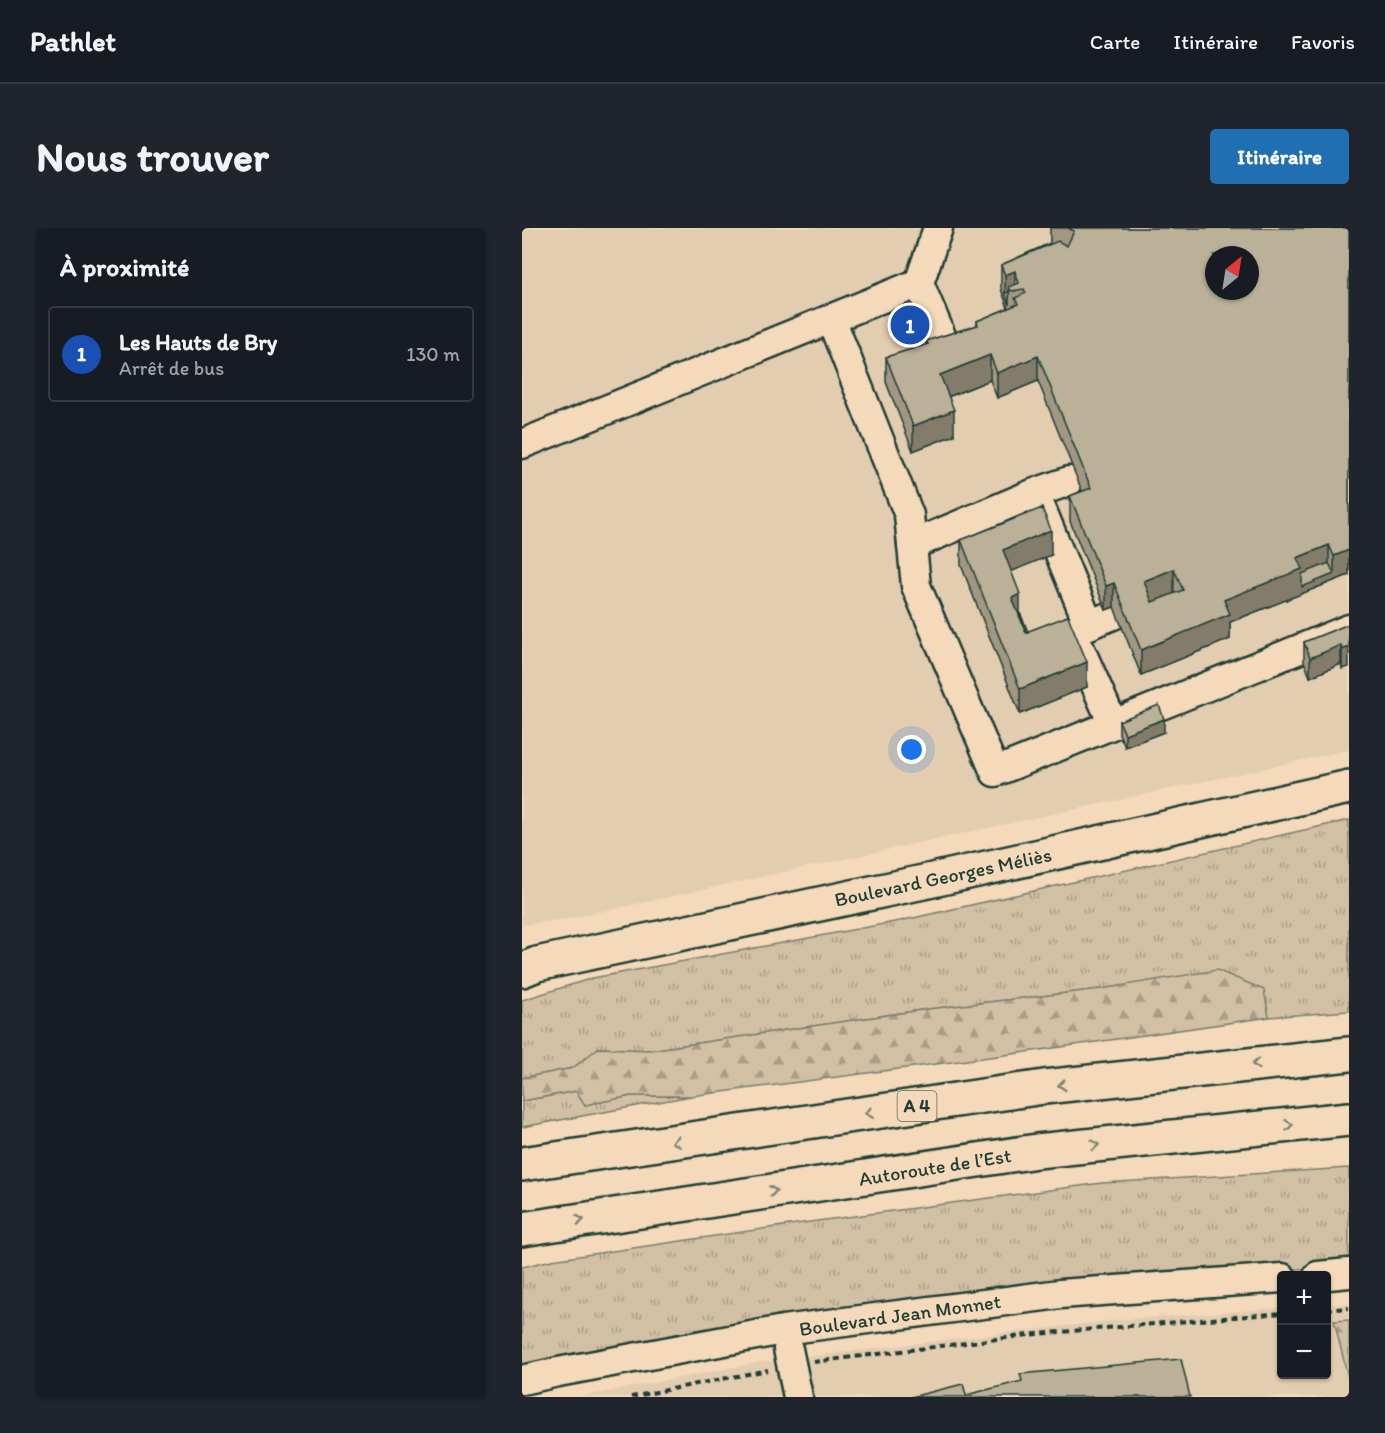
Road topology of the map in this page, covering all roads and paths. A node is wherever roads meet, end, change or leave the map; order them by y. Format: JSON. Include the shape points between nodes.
{"nodes":[{"id":1,"x":934,"y":231,"type":"edge"},
{"id":2,"x":919,"y":283,"type":"junction"},
{"id":3,"x":831,"y":319,"type":"junction"},
{"id":4,"x":947,"y":350,"type":"edge"},
{"id":5,"x":522,"y":444,"type":"edge"},
{"id":6,"x":1069,"y":481,"type":"dead end"},
{"id":7,"x":1035,"y":493,"type":"junction"},
{"id":8,"x":912,"y":545,"type":"junction"},
{"id":9,"x":1091,"y":624,"type":"junction"},
{"id":10,"x":1349,"y":628,"type":"edge"},
{"id":11,"x":1046,"y":642,"type":"edge"},
{"id":12,"x":1113,"y":724,"type":"junction"},
{"id":13,"x":1349,"y":787,"type":"edge"},
{"id":14,"x":527,"y":966,"type":"edge"},
{"id":15,"x":1349,"y":1054,"type":"edge"},
{"id":16,"x":1349,"y":1119,"type":"edge"},
{"id":17,"x":522,"y":1164,"type":"edge"},
{"id":18,"x":522,"y":1229,"type":"edge"},
{"id":19,"x":1349,"y":1273,"type":"edge"},
{"id":20,"x":1331,"y":1274,"type":"edge"},
{"id":21,"x":1277,"y":1278,"type":"edge"},
{"id":22,"x":1349,"y":1293,"type":"edge"},
{"id":23,"x":1331,"y":1294,"type":"edge"},
{"id":24,"x":1277,"y":1297,"type":"edge"},
{"id":25,"x":1349,"y":1308,"type":"edge"},
{"id":26,"x":1331,"y":1310,"type":"edge"},
{"id":27,"x":1277,"y":1313,"type":"edge"},
{"id":28,"x":790,"y":1357,"type":"junction"},
{"id":29,"x":522,"y":1380,"type":"edge"},
{"id":30,"x":522,"y":1396,"type":"edge"},
{"id":31,"x":631,"y":1397,"type":"edge"},
{"id":32,"x":798,"y":1397,"type":"edge"}],
"edges":[{"from":1,"to":2,"type":"street"},
{"from":2,"to":3,"type":"street"},
{"from":2,"to":4,"type":"street"},
{"from":3,"to":5,"type":"street"},
{"from":3,"to":8,"type":"street","via":[[909,515]]},
{"from":6,"to":7,"type":"street"},
{"from":7,"to":8,"type":"street"},
{"from":7,"to":9,"type":"street"},
{"from":8,"to":12,"type":"street","via":[[916,585],[995,772]]},
{"from":9,"to":11,"type":"street"},
{"from":9,"to":12,"type":"street"},
{"from":10,"to":12,"type":"street"},
{"from":13,"to":14,"type":"main road","name":"Boulevard Georges Méliès"},
{"from":15,"to":17,"type":"main road","number":"A 4","one_way":true,"via":[[1044,1087]]},
{"from":18,"to":16,"type":"main road","name":"Autoroute de l’Est","one_way":true,"via":[[1037,1151]]},
{"from":19,"to":20,"type":"street"},
{"from":21,"to":29,"type":"street","name":"Boulevard Jean Monnet","via":[[1059,1294],[783,1330]]},
{"from":22,"to":23,"type":"street"},
{"from":24,"to":28,"type":"street","name":"Boulevard Jean Monnet","via":[[1062,1311]]},
{"from":25,"to":26,"type":"path"},
{"from":27,"to":28,"type":"path"},
{"from":28,"to":30,"type":"street","name":"Boulevard Jean Monnet"},
{"from":28,"to":31,"type":"path"},
{"from":28,"to":32,"type":"street"}]}
